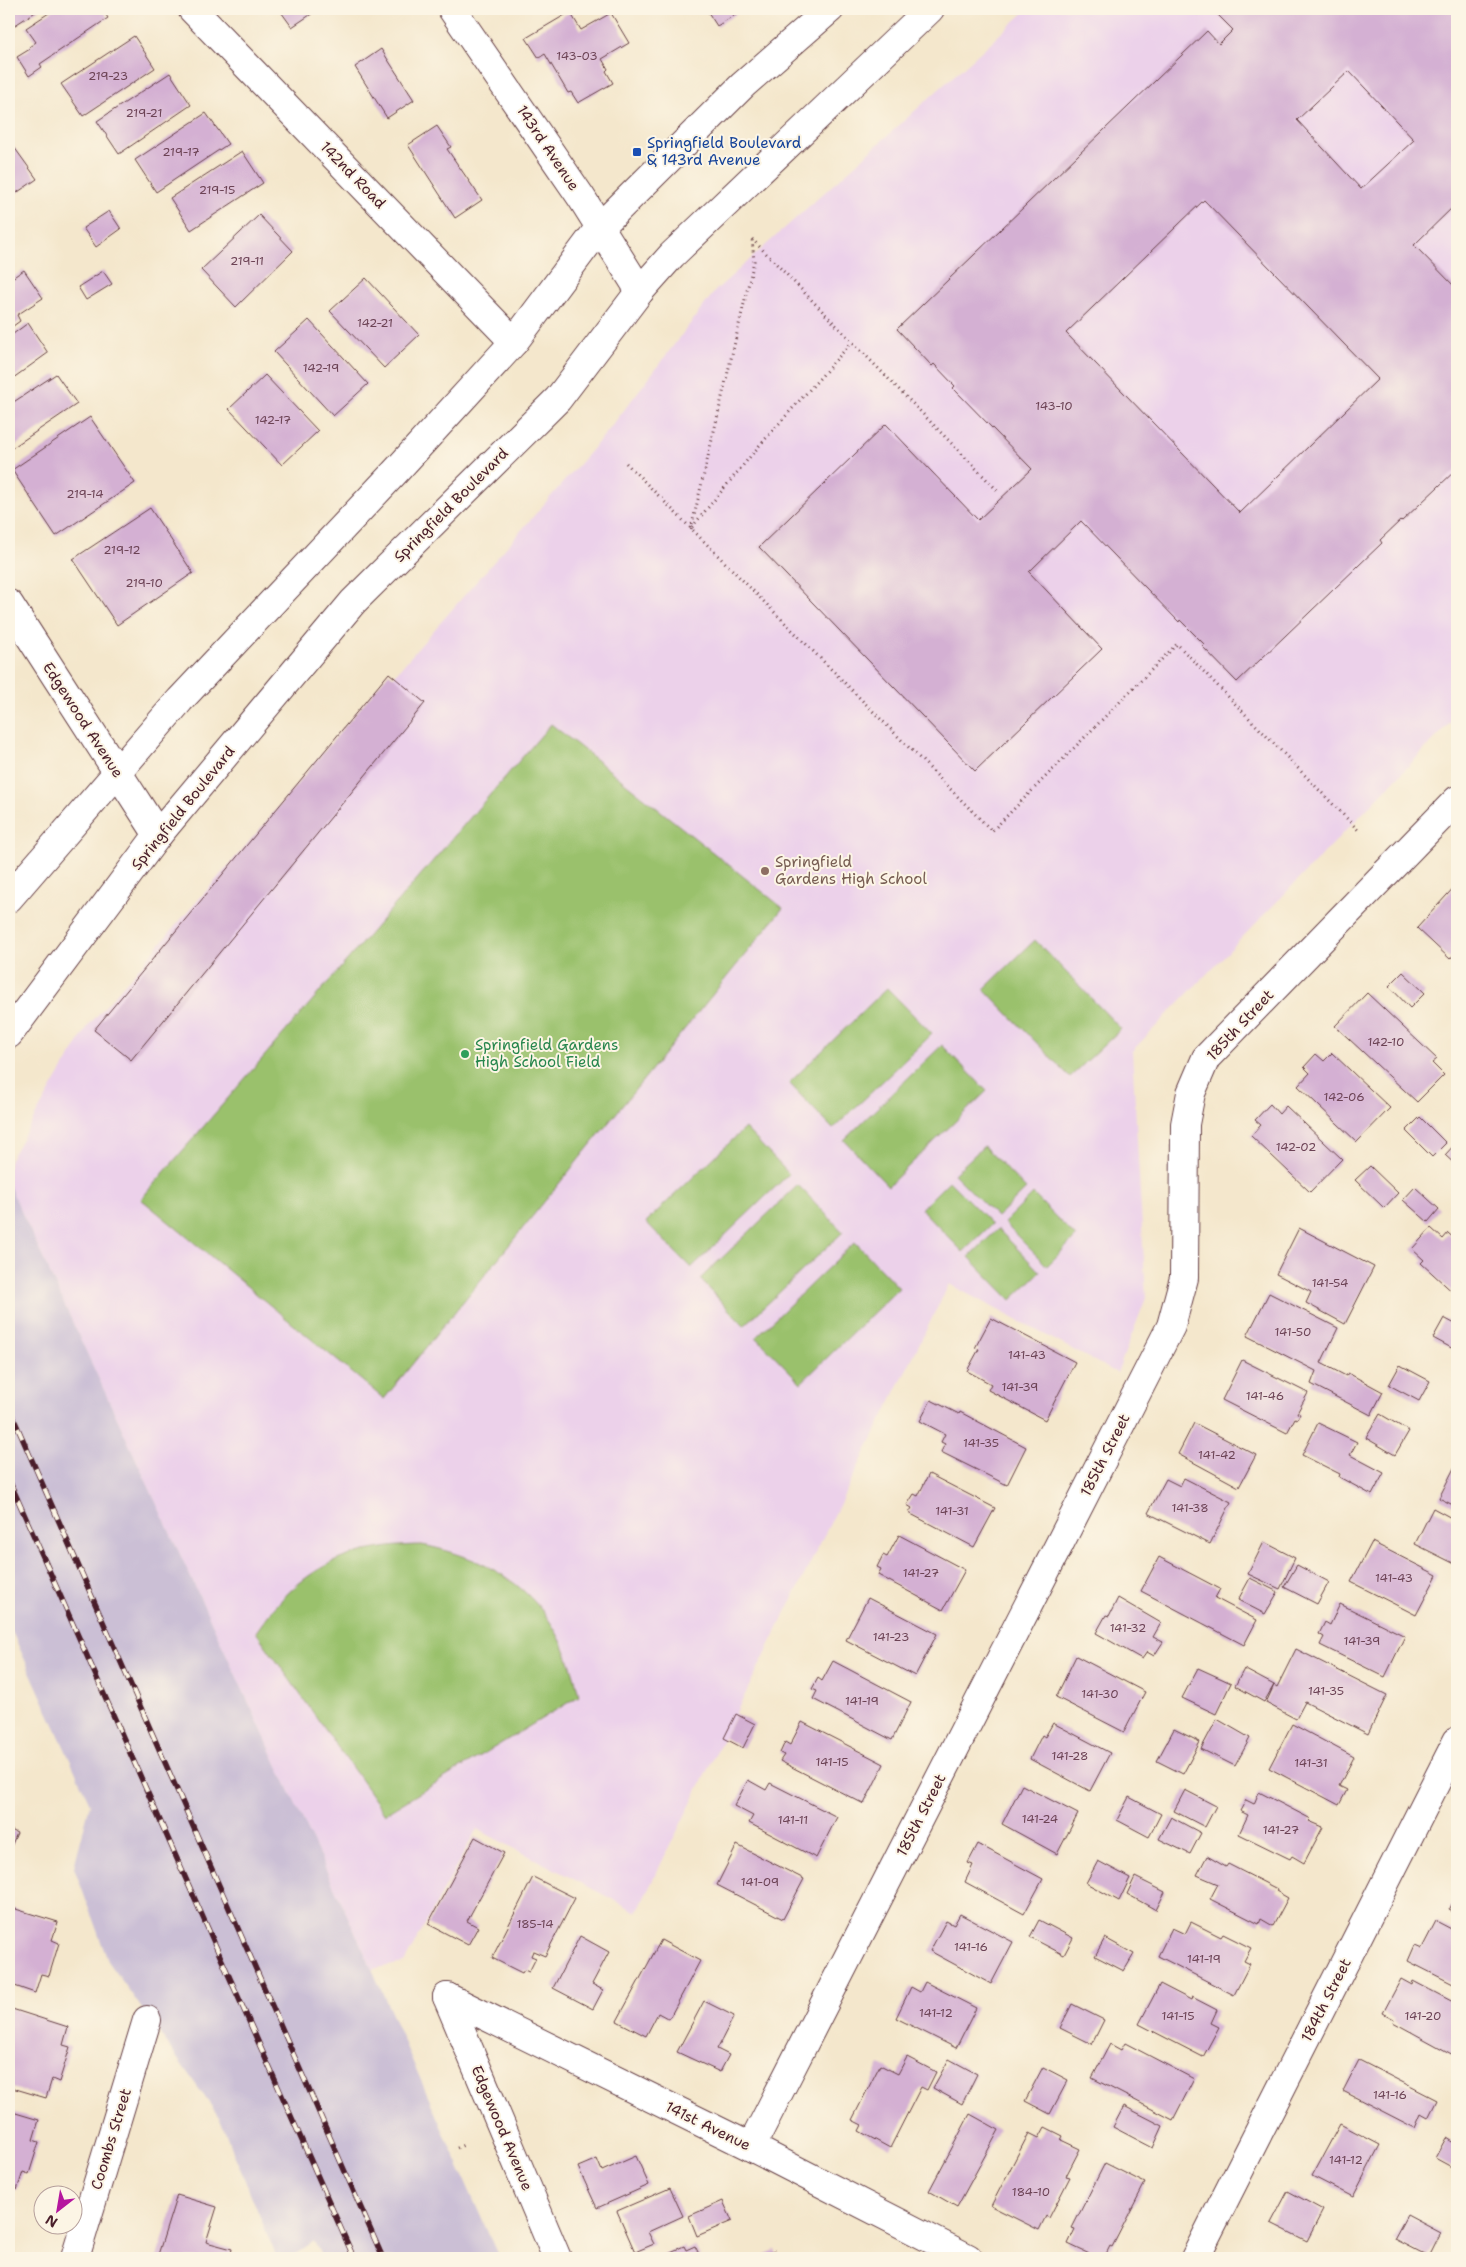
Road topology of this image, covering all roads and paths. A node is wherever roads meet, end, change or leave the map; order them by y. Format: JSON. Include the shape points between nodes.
{"nodes":[{"id":1,"x":192,"y":9,"type":"edge"},
{"id":2,"x":452,"y":9,"type":"edge"},
{"id":3,"x":830,"y":9,"type":"edge"},
{"id":4,"x":930,"y":9,"type":"edge"},
{"id":5,"x":600,"y":227,"type":"junction"},
{"id":6,"x":640,"y":291,"type":"junction"},
{"id":7,"x":514,"y":342,"type":"junction"},
{"id":8,"x":852,"y":342,"type":"junction"},
{"id":9,"x":626,"y":463,"type":"dead end"},
{"id":10,"x":998,"y":491,"type":"dead end"},
{"id":11,"x":691,"y":529,"type":"junction"},
{"id":12,"x":9,"y":604,"type":"edge"},
{"id":13,"x":116,"y":771,"type":"junction"},
{"id":14,"x":1457,"y":800,"type":"edge"},
{"id":15,"x":1360,"y":832,"type":"dead end"},
{"id":16,"x":158,"y":835,"type":"junction"},
{"id":17,"x":9,"y":898,"type":"edge"},
{"id":18,"x":9,"y":1034,"type":"edge"},
{"id":19,"x":1457,"y":1741,"type":"edge"},
{"id":20,"x":447,"y":1997,"type":"joint"},
{"id":21,"x":147,"y":2020,"type":"dead end"},
{"id":22,"x":466,"y":2144,"type":"dead end"},
{"id":23,"x":751,"y":2147,"type":"junction"},
{"id":24,"x":457,"y":2148,"type":"dead end"},
{"id":25,"x":76,"y":2258,"type":"edge"},
{"id":26,"x":557,"y":2258,"type":"edge"},
{"id":27,"x":968,"y":2258,"type":"edge"},
{"id":28,"x":1195,"y":2258,"type":"edge"}],
"edges":[{"from":1,"to":7,"type":"street","name":"142nd Road"},
{"from":2,"to":5,"type":"street","name":"143rd Avenue"},
{"from":3,"to":5,"type":"street","via":[[743,85]]},
{"from":4,"to":6,"type":"street","name":"Springfield Boulevard","via":[[672,254]]},
{"from":5,"to":6,"type":"street","name":"143rd Avenue"},
{"from":5,"to":7,"type":"street"},
{"from":6,"to":16,"type":"street","name":"Springfield Boulevard","via":[[558,399],[353,602]]},
{"from":7,"to":13,"type":"street"},
{"from":8,"to":10,"type":"path"},
{"from":8,"to":11,"type":"path","via":[[759,446]]},
{"from":8,"to":11,"type":"path","via":[[752,238],[754,261]]},
{"from":9,"to":11,"type":"path"},
{"from":11,"to":15,"type":"path","via":[[992,832],[1177,644]]},
{"from":12,"to":13,"type":"street","name":"Edgewood Avenue"},
{"from":13,"to":16,"type":"street","name":"Edgewood Avenue"},
{"from":13,"to":17,"type":"street"},
{"from":14,"to":23,"type":"street","name":"185th Street","via":[[1206,1058],[1191,1093],[1185,1124],[1184,1278],[1171,1326]]},
{"from":16,"to":18,"type":"street","name":"Springfield Boulevard"},
{"from":19,"to":28,"type":"street","name":"184th Street"},
{"from":20,"to":23,"type":"street","name":"141st Avenue"},
{"from":20,"to":26,"type":"street","name":"Edgewood Avenue"},
{"from":21,"to":25,"type":"street","name":"Coombs Street"},
{"from":22,"to":24,"type":"path"},
{"from":23,"to":27,"type":"street","name":"141st Avenue"}]}
